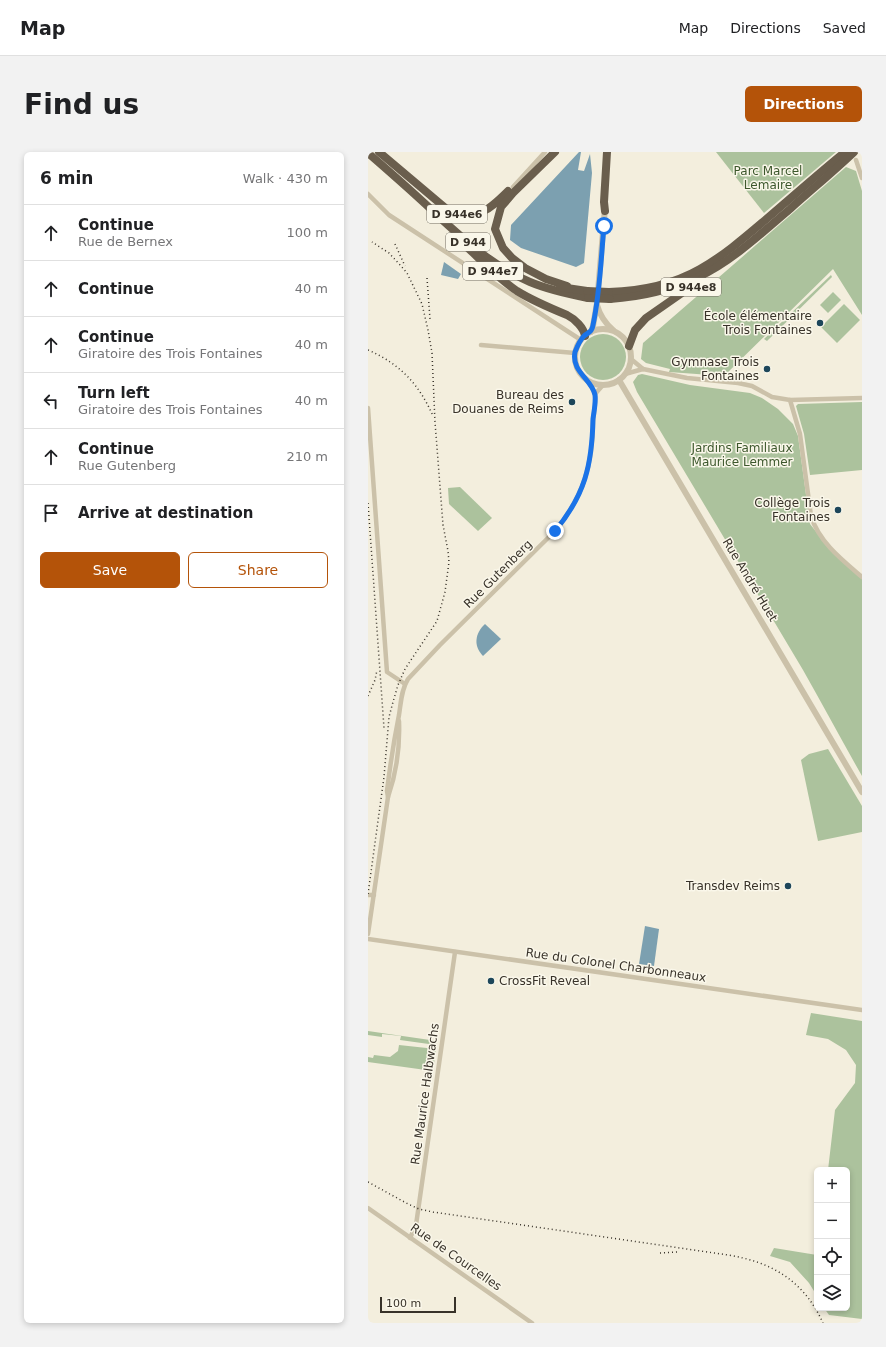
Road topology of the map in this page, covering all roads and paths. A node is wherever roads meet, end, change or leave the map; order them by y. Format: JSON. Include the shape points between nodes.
{"nodes":[{"id":1,"x":375,"y":152,"type":"edge"},
{"id":2,"x":379,"y":152,"type":"edge"},
{"id":3,"x":545,"y":152,"type":"edge"},
{"id":4,"x":549,"y":152,"type":"edge"},
{"id":5,"x":555,"y":152,"type":"edge"},
{"id":6,"x":607,"y":152,"type":"edge"},
{"id":7,"x":610,"y":152,"type":"edge"},
{"id":8,"x":842,"y":152,"type":"edge"},
{"id":9,"x":845,"y":152,"type":"edge"},
{"id":10,"x":368,"y":153,"type":"edge"},
{"id":11,"x":856,"y":155,"type":"edge"},
{"id":12,"x":830,"y":164,"type":"junction"},
{"id":13,"x":862,"y":178,"type":"edge"},
{"id":14,"x":513,"y":187,"type":"junction"},
{"id":15,"x":411,"y":191,"type":"junction"},
{"id":16,"x":368,"y":194,"type":"edge"},
{"id":17,"x":605,"y":211,"type":"junction"},
{"id":18,"x":760,"y":235,"type":"junction"},
{"id":19,"x":588,"y":294,"type":"junction"},
{"id":20,"x":609,"y":295,"type":"junction"},
{"id":21,"x":597,"y":303,"type":"junction"},
{"id":22,"x":614,"y":332,"type":"junction"},
{"id":23,"x":586,"y":336,"type":"junction"},
{"id":24,"x":481,"y":345,"type":"dead end"},
{"id":25,"x":629,"y":346,"type":"junction"},
{"id":26,"x":575,"y":353,"type":"junction"},
{"id":27,"x":631,"y":359,"type":"junction"},
{"id":28,"x":643,"y":369,"type":"junction"},
{"id":29,"x":626,"y":374,"type":"junction"},
{"id":30,"x":587,"y":380,"type":"junction"},
{"id":31,"x":619,"y":380,"type":"junction"},
{"id":32,"x":603,"y":385,"type":"junction"},
{"id":33,"x":595,"y":394,"type":"junction"},
{"id":34,"x":862,"y":398,"type":"edge"},
{"id":35,"x":790,"y":400,"type":"junction"},
{"id":36,"x":368,"y":408,"type":"edge"},
{"id":37,"x":862,"y":577,"type":"edge"},
{"id":38,"x":405,"y":684,"type":"junction"},
{"id":39,"x":862,"y":792,"type":"edge"},
{"id":40,"x":368,"y":895,"type":"edge"},
{"id":41,"x":374,"y":895,"type":"junction"},
{"id":42,"x":368,"y":934,"type":"edge"},
{"id":43,"x":368,"y":939,"type":"edge"},
{"id":44,"x":456,"y":952,"type":"junction"},
{"id":45,"x":862,"y":1010,"type":"edge"},
{"id":46,"x":368,"y":1208,"type":"edge"},
{"id":47,"x":410,"y":1238,"type":"junction"},
{"id":48,"x":532,"y":1323,"type":"edge"}],
"edges":[{"from":1,"to":19,"type":"highway","number":"D 944","via":[[494,256],[537,280]]},
{"from":2,"to":14,"type":"highway","number":"D 944e6","via":[[449,212],[462,215],[479,213],[492,207]]},
{"from":3,"to":14,"type":"street"},
{"from":4,"to":14,"type":"highway","number":"D 944e6"},
{"from":5,"to":19,"type":"highway","via":[[501,207],[495,229],[503,248],[525,268],[546,279]]},
{"from":6,"to":17,"type":"highway"},
{"from":7,"to":17,"type":"street"},
{"from":8,"to":12,"type":"highway"},
{"from":9,"to":12,"type":"highway","number":"D 944"},
{"from":10,"to":15,"type":"highway","number":"D 944"},
{"from":11,"to":13,"type":"street"},
{"from":11,"to":18,"type":"highway","number":"D 944","via":[[818,184]]},
{"from":12,"to":20,"type":"highway","number":"D 944","via":[[744,238],[699,270],[658,286]]},
{"from":15,"to":19,"type":"highway","number":"D 944","via":[[490,260],[510,272],[544,288],[564,293]]},
{"from":15,"to":23,"type":"highway","number":"D 944e7","via":[[490,269],[517,290],[570,317]]},
{"from":16,"to":23,"type":"street","via":[[389,215]]},
{"from":17,"to":21,"type":"street"},
{"from":18,"to":20,"type":"highway","number":"D 944","via":[[724,262],[683,284],[628,298]]},
{"from":18,"to":25,"type":"highway","number":"D 944e8","via":[[737,256],[646,318],[635,330]]},
{"from":19,"to":20,"type":"highway","number":"D 944","bridge":true},
{"from":21,"to":22,"type":"street","via":[[600,314]]},
{"from":21,"to":23,"type":"street","via":[[593,326]]},
{"from":22,"to":23,"type":"street","via":[[598,330]]},
{"from":22,"to":25,"type":"street"},
{"from":23,"to":26,"type":"street"},
{"from":24,"to":26,"type":"street"},
{"from":25,"to":27,"type":"street"},
{"from":26,"to":30,"type":"street","via":[[576,365]]},
{"from":27,"to":28,"type":"street"},
{"from":27,"to":29,"type":"street"},
{"from":28,"to":29,"type":"street"},
{"from":28,"to":35,"type":"street","via":[[687,378],[752,386],[772,397]]},
{"from":29,"to":31,"type":"street"},
{"from":30,"to":32,"type":"street"},
{"from":30,"to":33,"type":"street"},
{"from":31,"to":32,"type":"street"},
{"from":31,"to":39,"type":"street","name":"Rue André Huet"},
{"from":32,"to":33,"type":"street"},
{"from":33,"to":38,"type":"street","name":"Rue Gutenberg","via":[[588,470],[571,510],[555,531],[411,674]]},
{"from":34,"to":35,"type":"street"},
{"from":35,"to":37,"type":"street","via":[[800,434],[813,523],[828,547]]},
{"from":36,"to":38,"type":"street","via":[[387,672]]},
{"from":38,"to":41,"type":"street","via":[[399,713],[398,748]]},
{"from":40,"to":41,"type":"street"},
{"from":41,"to":42,"type":"street"},
{"from":43,"to":44,"type":"street","name":"Rue du Colonel Charbonneaux"},
{"from":44,"to":45,"type":"street","name":"Rue du Colonel Charbonneaux"},
{"from":44,"to":47,"type":"street","name":"Rue Maurice Halbwachs","via":[[416,1225]]},
{"from":46,"to":47,"type":"street","name":"Rue de Courcelles"},
{"from":47,"to":48,"type":"street","name":"Rue de Courcelles"}]}
